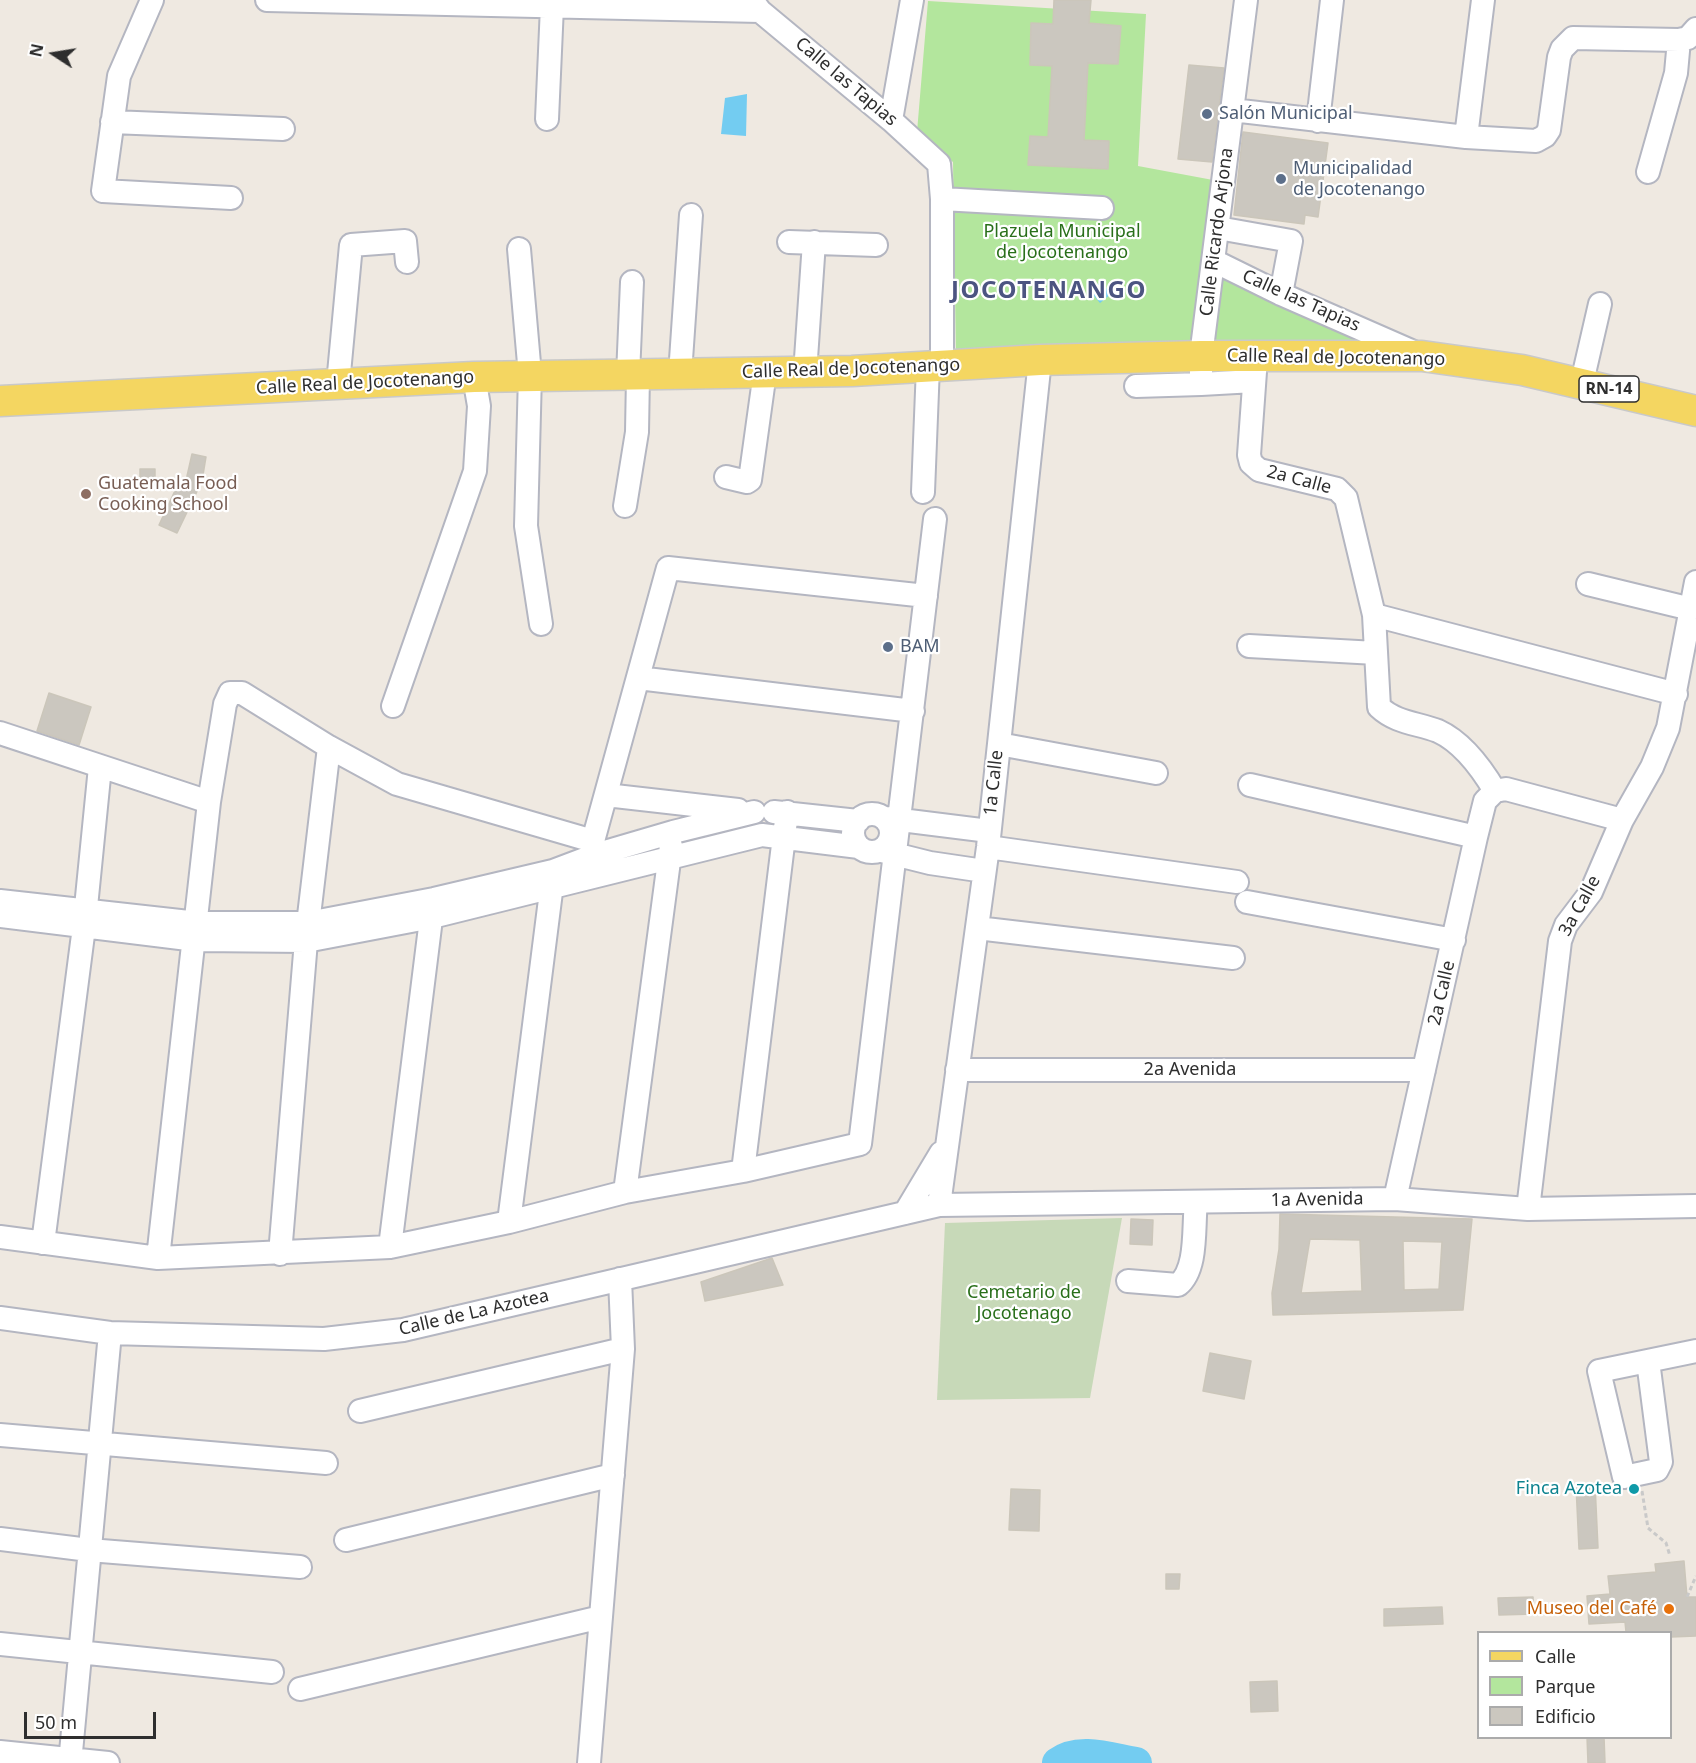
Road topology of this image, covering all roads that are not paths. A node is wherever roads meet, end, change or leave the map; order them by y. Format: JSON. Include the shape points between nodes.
{"nodes":[{"id":1,"x":152,"y":0,"type":"edge"},
{"id":2,"x":267,"y":0,"type":"edge"},
{"id":3,"x":912,"y":0,"type":"edge"},
{"id":4,"x":1246,"y":0,"type":"edge"},
{"id":5,"x":1332,"y":0,"type":"edge"},
{"id":6,"x":1483,"y":0,"type":"edge"},
{"id":7,"x":756,"y":5,"type":"edge"},
{"id":8,"x":552,"y":6,"type":"junction"},
{"id":9,"x":1688,"y":34,"type":"edge"},
{"id":10,"x":1232,"y":110,"type":"junction"},
{"id":11,"x":547,"y":119,"type":"dead end"},
{"id":12,"x":891,"y":120,"type":"junction"},
{"id":13,"x":1318,"y":121,"type":"junction"},
{"id":14,"x":112,"y":122,"type":"junction"},
{"id":15,"x":283,"y":129,"type":"dead end"},
{"id":16,"x":1466,"y":137,"type":"junction"},
{"id":17,"x":1648,"y":172,"type":"dead end"},
{"id":18,"x":231,"y":198,"type":"dead end"},
{"id":19,"x":942,"y":199,"type":"junction"},
{"id":20,"x":1102,"y":208,"type":"dead end"},
{"id":21,"x":691,"y":215,"type":"dead end"},
{"id":22,"x":1218,"y":228,"type":"junction"},
{"id":23,"x":789,"y":242,"type":"dead end"},
{"id":24,"x":814,"y":242,"type":"junction"},
{"id":25,"x":876,"y":245,"type":"dead end"},
{"id":26,"x":519,"y":249,"type":"dead end"},
{"id":27,"x":1214,"y":261,"type":"junction"},
{"id":28,"x":407,"y":262,"type":"dead end"},
{"id":29,"x":632,"y":282,"type":"dead end"},
{"id":30,"x":1281,"y":294,"type":"junction"},
{"id":31,"x":1600,"y":304,"type":"dead end"},
{"id":32,"x":1422,"y":356,"type":"junction"},
{"id":33,"x":1040,"y":360,"type":"junction"},
{"id":34,"x":935,"y":366,"type":"junction"},
{"id":35,"x":1255,"y":369,"type":"junction"},
{"id":36,"x":1201,"y":370,"type":"junction"},
{"id":37,"x":765,"y":372,"type":"junction"},
{"id":38,"x":805,"y":373,"type":"junction"},
{"id":39,"x":530,"y":375,"type":"junction"},
{"id":40,"x":633,"y":375,"type":"junction"},
{"id":41,"x":680,"y":375,"type":"junction"},
{"id":42,"x":474,"y":377,"type":"junction"},
{"id":43,"x":1582,"y":382,"type":"junction"},
{"id":44,"x":338,"y":384,"type":"junction"},
{"id":45,"x":1136,"y":387,"type":"dead end"},
{"id":46,"x":0,"y":401,"type":"edge"},
{"id":47,"x":1694,"y":403,"type":"edge"},
{"id":48,"x":726,"y":477,"type":"dead end"},
{"id":49,"x":923,"y":492,"type":"dead end"},
{"id":50,"x":625,"y":506,"type":"dead end"},
{"id":51,"x":935,"y":519,"type":"dead end"},
{"id":52,"x":1696,"y":582,"type":"edge"},
{"id":53,"x":1588,"y":584,"type":"dead end"},
{"id":54,"x":926,"y":596,"type":"junction"},
{"id":55,"x":1691,"y":609,"type":"junction"},
{"id":56,"x":1374,"y":615,"type":"junction"},
{"id":57,"x":541,"y":624,"type":"dead end"},
{"id":58,"x":1249,"y":646,"type":"dead end"},
{"id":59,"x":1376,"y":652,"type":"junction"},
{"id":60,"x":638,"y":678,"type":"junction"},
{"id":61,"x":1676,"y":694,"type":"junction"},
{"id":62,"x":393,"y":706,"type":"dead end"},
{"id":63,"x":913,"y":711,"type":"junction"},
{"id":64,"x":0,"y":733,"type":"edge"},
{"id":65,"x":999,"y":744,"type":"junction"},
{"id":66,"x":329,"y":747,"type":"junction"},
{"id":67,"x":100,"y":767,"type":"junction"},
{"id":68,"x":1156,"y":773,"type":"dead end"},
{"id":69,"x":1250,"y":785,"type":"dead end"},
{"id":70,"x":1495,"y":791,"type":"junction"},
{"id":71,"x":606,"y":795,"type":"junction"},
{"id":72,"x":209,"y":802,"type":"junction"},
{"id":73,"x":754,"y":812,"type":"junction"},
{"id":74,"x":787,"y":812,"type":"junction"},
{"id":75,"x":892,"y":819,"type":"junction"},
{"id":76,"x":1622,"y":820,"type":"junction"},
{"id":77,"x":858,"y":821,"type":"junction"},
{"id":78,"x":673,"y":832,"type":"junction"},
{"id":79,"x":784,"y":836,"type":"junction"},
{"id":80,"x":1476,"y":837,"type":"junction"},
{"id":81,"x":988,"y":839,"type":"junction"},
{"id":82,"x":596,"y":847,"type":"junction"},
{"id":83,"x":879,"y":851,"type":"junction"},
{"id":84,"x":670,"y":859,"type":"junction"},
{"id":85,"x":984,"y":870,"type":"junction"},
{"id":86,"x":552,"y":880,"type":"junction"},
{"id":87,"x":0,"y":901,"type":"edge"},
{"id":88,"x":433,"y":908,"type":"junction"},
{"id":89,"x":0,"y":916,"type":"edge"},
{"id":90,"x":85,"y":918,"type":"junction"},
{"id":91,"x":977,"y":928,"type":"junction"},
{"id":92,"x":197,"y":932,"type":"junction"},
{"id":93,"x":307,"y":932,"type":"junction"},
{"id":94,"x":1454,"y":940,"type":"junction"},
{"id":95,"x":1233,"y":958,"type":"dead end"},
{"id":96,"x":957,"y":1070,"type":"junction"},
{"id":97,"x":1424,"y":1071,"type":"junction"},
{"id":98,"x":946,"y":1144,"type":"junction"},
{"id":99,"x":743,"y":1171,"type":"junction"},
{"id":100,"x":625,"y":1192,"type":"junction"},
{"id":101,"x":1395,"y":1199,"type":"junction"},
{"id":102,"x":1196,"y":1202,"type":"junction"},
{"id":103,"x":939,"y":1205,"type":"junction"},
{"id":104,"x":1696,"y":1206,"type":"edge"},
{"id":105,"x":1527,"y":1209,"type":"junction"},
{"id":106,"x":905,"y":1213,"type":"junction"},
{"id":107,"x":509,"y":1222,"type":"junction"},
{"id":108,"x":0,"y":1237,"type":"edge"},
{"id":109,"x":43,"y":1243,"type":"junction"},
{"id":110,"x":390,"y":1247,"type":"junction"},
{"id":111,"x":280,"y":1254,"type":"junction"},
{"id":112,"x":158,"y":1258,"type":"junction"},
{"id":113,"x":620,"y":1279,"type":"junction"},
{"id":114,"x":1128,"y":1281,"type":"dead end"},
{"id":115,"x":0,"y":1318,"type":"edge"},
{"id":116,"x":110,"y":1333,"type":"junction"},
{"id":117,"x":623,"y":1349,"type":"junction"},
{"id":118,"x":1696,"y":1351,"type":"edge"},
{"id":119,"x":1648,"y":1361,"type":"junction"},
{"id":120,"x":360,"y":1411,"type":"dead end"},
{"id":121,"x":0,"y":1436,"type":"edge"},
{"id":122,"x":99,"y":1444,"type":"junction"},
{"id":123,"x":326,"y":1463,"type":"dead end"},
{"id":124,"x":613,"y":1475,"type":"junction"},
{"id":125,"x":0,"y":1539,"type":"edge"},
{"id":126,"x":346,"y":1540,"type":"dead end"},
{"id":127,"x":89,"y":1550,"type":"junction"},
{"id":128,"x":300,"y":1567,"type":"dead end"},
{"id":129,"x":601,"y":1617,"type":"junction"},
{"id":130,"x":0,"y":1644,"type":"edge"},
{"id":131,"x":80,"y":1653,"type":"junction"},
{"id":132,"x":272,"y":1672,"type":"dead end"},
{"id":133,"x":300,"y":1689,"type":"dead end"},
{"id":134,"x":0,"y":1752,"type":"edge"},
{"id":135,"x":70,"y":1761,"type":"edge"},
{"id":136,"x":583,"y":1761,"type":"edge"},
{"id":137,"x":108,"y":1763,"type":"edge"}],
"edges":[{"from":1,"to":14,"type":"street","via":[[119,76]]},
{"from":2,"to":8,"type":"street"},
{"from":3,"to":12,"type":"street"},
{"from":4,"to":10,"type":"street","name":"Calle Ricardo Arjona"},
{"from":5,"to":13,"type":"street"},
{"from":6,"to":16,"type":"street"},
{"from":7,"to":8,"type":"street"},
{"from":7,"to":12,"type":"street","name":"Calle las Tapias"},
{"from":8,"to":11,"type":"street"},
{"from":9,"to":16,"type":"street","via":[[1573,38],[1559,57],[1545,136],[1536,141]]},
{"from":9,"to":17,"type":"street"},
{"from":10,"to":13,"type":"street"},
{"from":10,"to":22,"type":"street","name":"Calle Ricardo Arjona"},
{"from":12,"to":19,"type":"street","name":"Calle las Tapias","via":[[939,164]]},
{"from":13,"to":16,"type":"street"},
{"from":14,"to":15,"type":"street"},
{"from":14,"to":18,"type":"street","via":[[103,191]]},
{"from":19,"to":20,"type":"street"},
{"from":19,"to":34,"type":"street"},
{"from":21,"to":41,"type":"street"},
{"from":22,"to":27,"type":"street","name":"Calle Ricardo Arjona"},
{"from":22,"to":30,"type":"street","via":[[1291,240]]},
{"from":23,"to":24,"type":"street"},
{"from":24,"to":25,"type":"street"},
{"from":24,"to":38,"type":"street"},
{"from":26,"to":39,"type":"street"},
{"from":27,"to":30,"type":"street","name":"Calle las Tapias"},
{"from":27,"to":36,"type":"street","name":"Calle Ricardo Arjona"},
{"from":28,"to":44,"type":"street","via":[[405,241],[351,245]]},
{"from":29,"to":40,"type":"street"},
{"from":30,"to":32,"type":"street","name":"Calle las Tapias"},
{"from":31,"to":43,"type":"street"},
{"from":32,"to":35,"type":"main road","name":"Calle Real de Jocotenango"},
{"from":32,"to":43,"type":"main road","name":"Calle Real de Jocotenango","number":"RN-14"},
{"from":33,"to":34,"type":"main road","name":"Calle Real de Jocotenango"},
{"from":33,"to":36,"type":"main road","name":"Calle Real de Jocotenango"},
{"from":33,"to":65,"type":"street","name":"1a Calle"},
{"from":34,"to":38,"type":"main road","name":"Calle Real de Jocotenango"},
{"from":34,"to":49,"type":"street"},
{"from":35,"to":36,"type":"main road","name":"Calle Real de Jocotenango"},
{"from":35,"to":56,"type":"street","name":"2a Calle","via":[[1251,463],[1259,470],[1337,489],[1346,498]]},
{"from":36,"to":45,"type":"street"},
{"from":37,"to":38,"type":"main road","name":"Calle Real de Jocotenango"},
{"from":37,"to":41,"type":"main road","name":"Calle Real de Jocotenango"},
{"from":37,"to":48,"type":"street","via":[[750,480]]},
{"from":39,"to":40,"type":"main road","name":"Calle Real de Jocotenango"},
{"from":39,"to":42,"type":"main road","name":"Calle Real de Jocotenango"},
{"from":39,"to":57,"type":"street","via":[[526,526]]},
{"from":40,"to":41,"type":"main road","name":"Calle Real de Jocotenango"},
{"from":40,"to":50,"type":"street","via":[[637,432]]},
{"from":42,"to":44,"type":"main road","name":"Calle Real de Jocotenango"},
{"from":42,"to":62,"type":"street","via":[[479,406],[475,471]]},
{"from":43,"to":47,"type":"main road","name":"Calle Real de Jocotenango","number":"RN-14"},
{"from":44,"to":46,"type":"main road","name":"Calle Real de Jocotenango"},
{"from":51,"to":54,"type":"street"},
{"from":52,"to":55,"type":"street","name":"3a Calle"},
{"from":53,"to":55,"type":"street"},
{"from":54,"to":60,"type":"street","via":[[668,568]]},
{"from":54,"to":63,"type":"street"},
{"from":55,"to":61,"type":"street","name":"3a Calle"},
{"from":56,"to":59,"type":"street","name":"2a Calle"},
{"from":56,"to":61,"type":"street"},
{"from":58,"to":59,"type":"street"},
{"from":59,"to":70,"type":"street","name":"2a Calle","via":[[1379,707],[1388,716],[1439,732],[1482,769]]},
{"from":60,"to":63,"type":"street"},
{"from":60,"to":71,"type":"street"},
{"from":61,"to":76,"type":"street","name":"3a Calle","via":[[1668,728],[1652,767]]},
{"from":63,"to":75,"type":"street"},
{"from":64,"to":67,"type":"street"},
{"from":65,"to":68,"type":"street"},
{"from":65,"to":81,"type":"street","name":"1a Calle"},
{"from":66,"to":72,"type":"street","via":[[242,693],[230,693]]},
{"from":66,"to":82,"type":"street","via":[[397,784],[426,795]]},
{"from":66,"to":93,"type":"street"},
{"from":67,"to":72,"type":"street"},
{"from":67,"to":90,"type":"street"},
{"from":69,"to":80,"type":"street"},
{"from":70,"to":76,"type":"street","via":[[1506,789]]},
{"from":70,"to":80,"type":"street","name":"2a Calle","via":[[1485,801]]},
{"from":71,"to":73,"type":"street"},
{"from":71,"to":82,"type":"street"},
{"from":72,"to":92,"type":"street"},
{"from":73,"to":74,"type":"street"},
{"from":73,"to":78,"type":"street"},
{"from":74,"to":77,"type":"street"},
{"from":74,"to":79,"type":"street"},
{"from":75,"to":77,"type":"street","via":[[867,815]]},
{"from":75,"to":81,"type":"street"},
{"from":75,"to":83,"type":"street"},
{"from":76,"to":105,"type":"street","name":"3a Calle","via":[[1591,892],[1566,925],[1560,941]]},
{"from":77,"to":83,"type":"street","via":[[853,831]]},
{"from":78,"to":82,"type":"street"},
{"from":78,"to":84,"type":"street"},
{"from":79,"to":83,"type":"street"},
{"from":79,"to":84,"type":"street","via":[[762,835]]},
{"from":79,"to":99,"type":"street"},
{"from":80,"to":94,"type":"street","name":"2a Calle"},
{"from":81,"to":85,"type":"street","name":"1a Calle"},
{"from":81,"to":94,"type":"street"},
{"from":82,"to":86,"type":"street"},
{"from":83,"to":85,"type":"street"},
{"from":83,"to":99,"type":"street","via":[[862,1140],[858,1145]]},
{"from":84,"to":86,"type":"street"},
{"from":84,"to":100,"type":"street"},
{"from":85,"to":91,"type":"street","name":"1a Calle"},
{"from":86,"to":88,"type":"street"},
{"from":86,"to":107,"type":"street"},
{"from":87,"to":90,"type":"street"},
{"from":88,"to":93,"type":"street"},
{"from":88,"to":110,"type":"street"},
{"from":89,"to":90,"type":"street"},
{"from":90,"to":92,"type":"street"},
{"from":90,"to":109,"type":"street"},
{"from":91,"to":95,"type":"street"},
{"from":91,"to":96,"type":"street","name":"1a Calle"},
{"from":92,"to":93,"type":"street"},
{"from":92,"to":112,"type":"street"},
{"from":93,"to":111,"type":"street"},
{"from":94,"to":97,"type":"street","name":"2a Calle"},
{"from":96,"to":97,"type":"street","name":"2a Avenida"},
{"from":96,"to":98,"type":"street","name":"1a Calle"},
{"from":97,"to":101,"type":"street","name":"2a Calle"},
{"from":98,"to":103,"type":"street","name":"1a Calle"},
{"from":98,"to":106,"type":"street"},
{"from":99,"to":100,"type":"street"},
{"from":100,"to":107,"type":"street"},
{"from":101,"to":102,"type":"street","name":"1a Avenida"},
{"from":101,"to":105,"type":"street","name":"1a Avenida"},
{"from":102,"to":103,"type":"street","name":"1a Avenida"},
{"from":102,"to":114,"type":"street","via":[[1190,1267],[1184,1280],[1178,1285]]},
{"from":103,"to":106,"type":"street","name":"Calle de La Azotea"},
{"from":104,"to":105,"type":"street","name":"1a Avenida"},
{"from":106,"to":113,"type":"street","name":"Calle de La Azotea"},
{"from":107,"to":110,"type":"street"},
{"from":108,"to":109,"type":"street"},
{"from":109,"to":112,"type":"street"},
{"from":110,"to":111,"type":"street"},
{"from":111,"to":112,"type":"street"},
{"from":113,"to":116,"type":"street","name":"Calle de La Azotea","via":[[402,1330],[324,1339]]},
{"from":113,"to":117,"type":"street"},
{"from":115,"to":116,"type":"street","name":"Calle de La Azotea"},
{"from":116,"to":122,"type":"street"},
{"from":117,"to":120,"type":"street"},
{"from":117,"to":124,"type":"street"},
{"from":118,"to":119,"type":"street"},
{"from":119,"to":119,"type":"street","via":[[1661,1457],[1657,1470],[1628,1478],[1621,1475],[1599,1371]]},
{"from":121,"to":122,"type":"street"},
{"from":122,"to":123,"type":"street"},
{"from":122,"to":127,"type":"street"},
{"from":124,"to":126,"type":"street"},
{"from":124,"to":129,"type":"street"},
{"from":125,"to":127,"type":"street"},
{"from":127,"to":128,"type":"street"},
{"from":127,"to":131,"type":"street"},
{"from":129,"to":133,"type":"street"},
{"from":129,"to":136,"type":"street"},
{"from":130,"to":131,"type":"street"},
{"from":131,"to":132,"type":"street"},
{"from":131,"to":135,"type":"street"},
{"from":134,"to":135,"type":"street"},
{"from":135,"to":137,"type":"street"}]}
